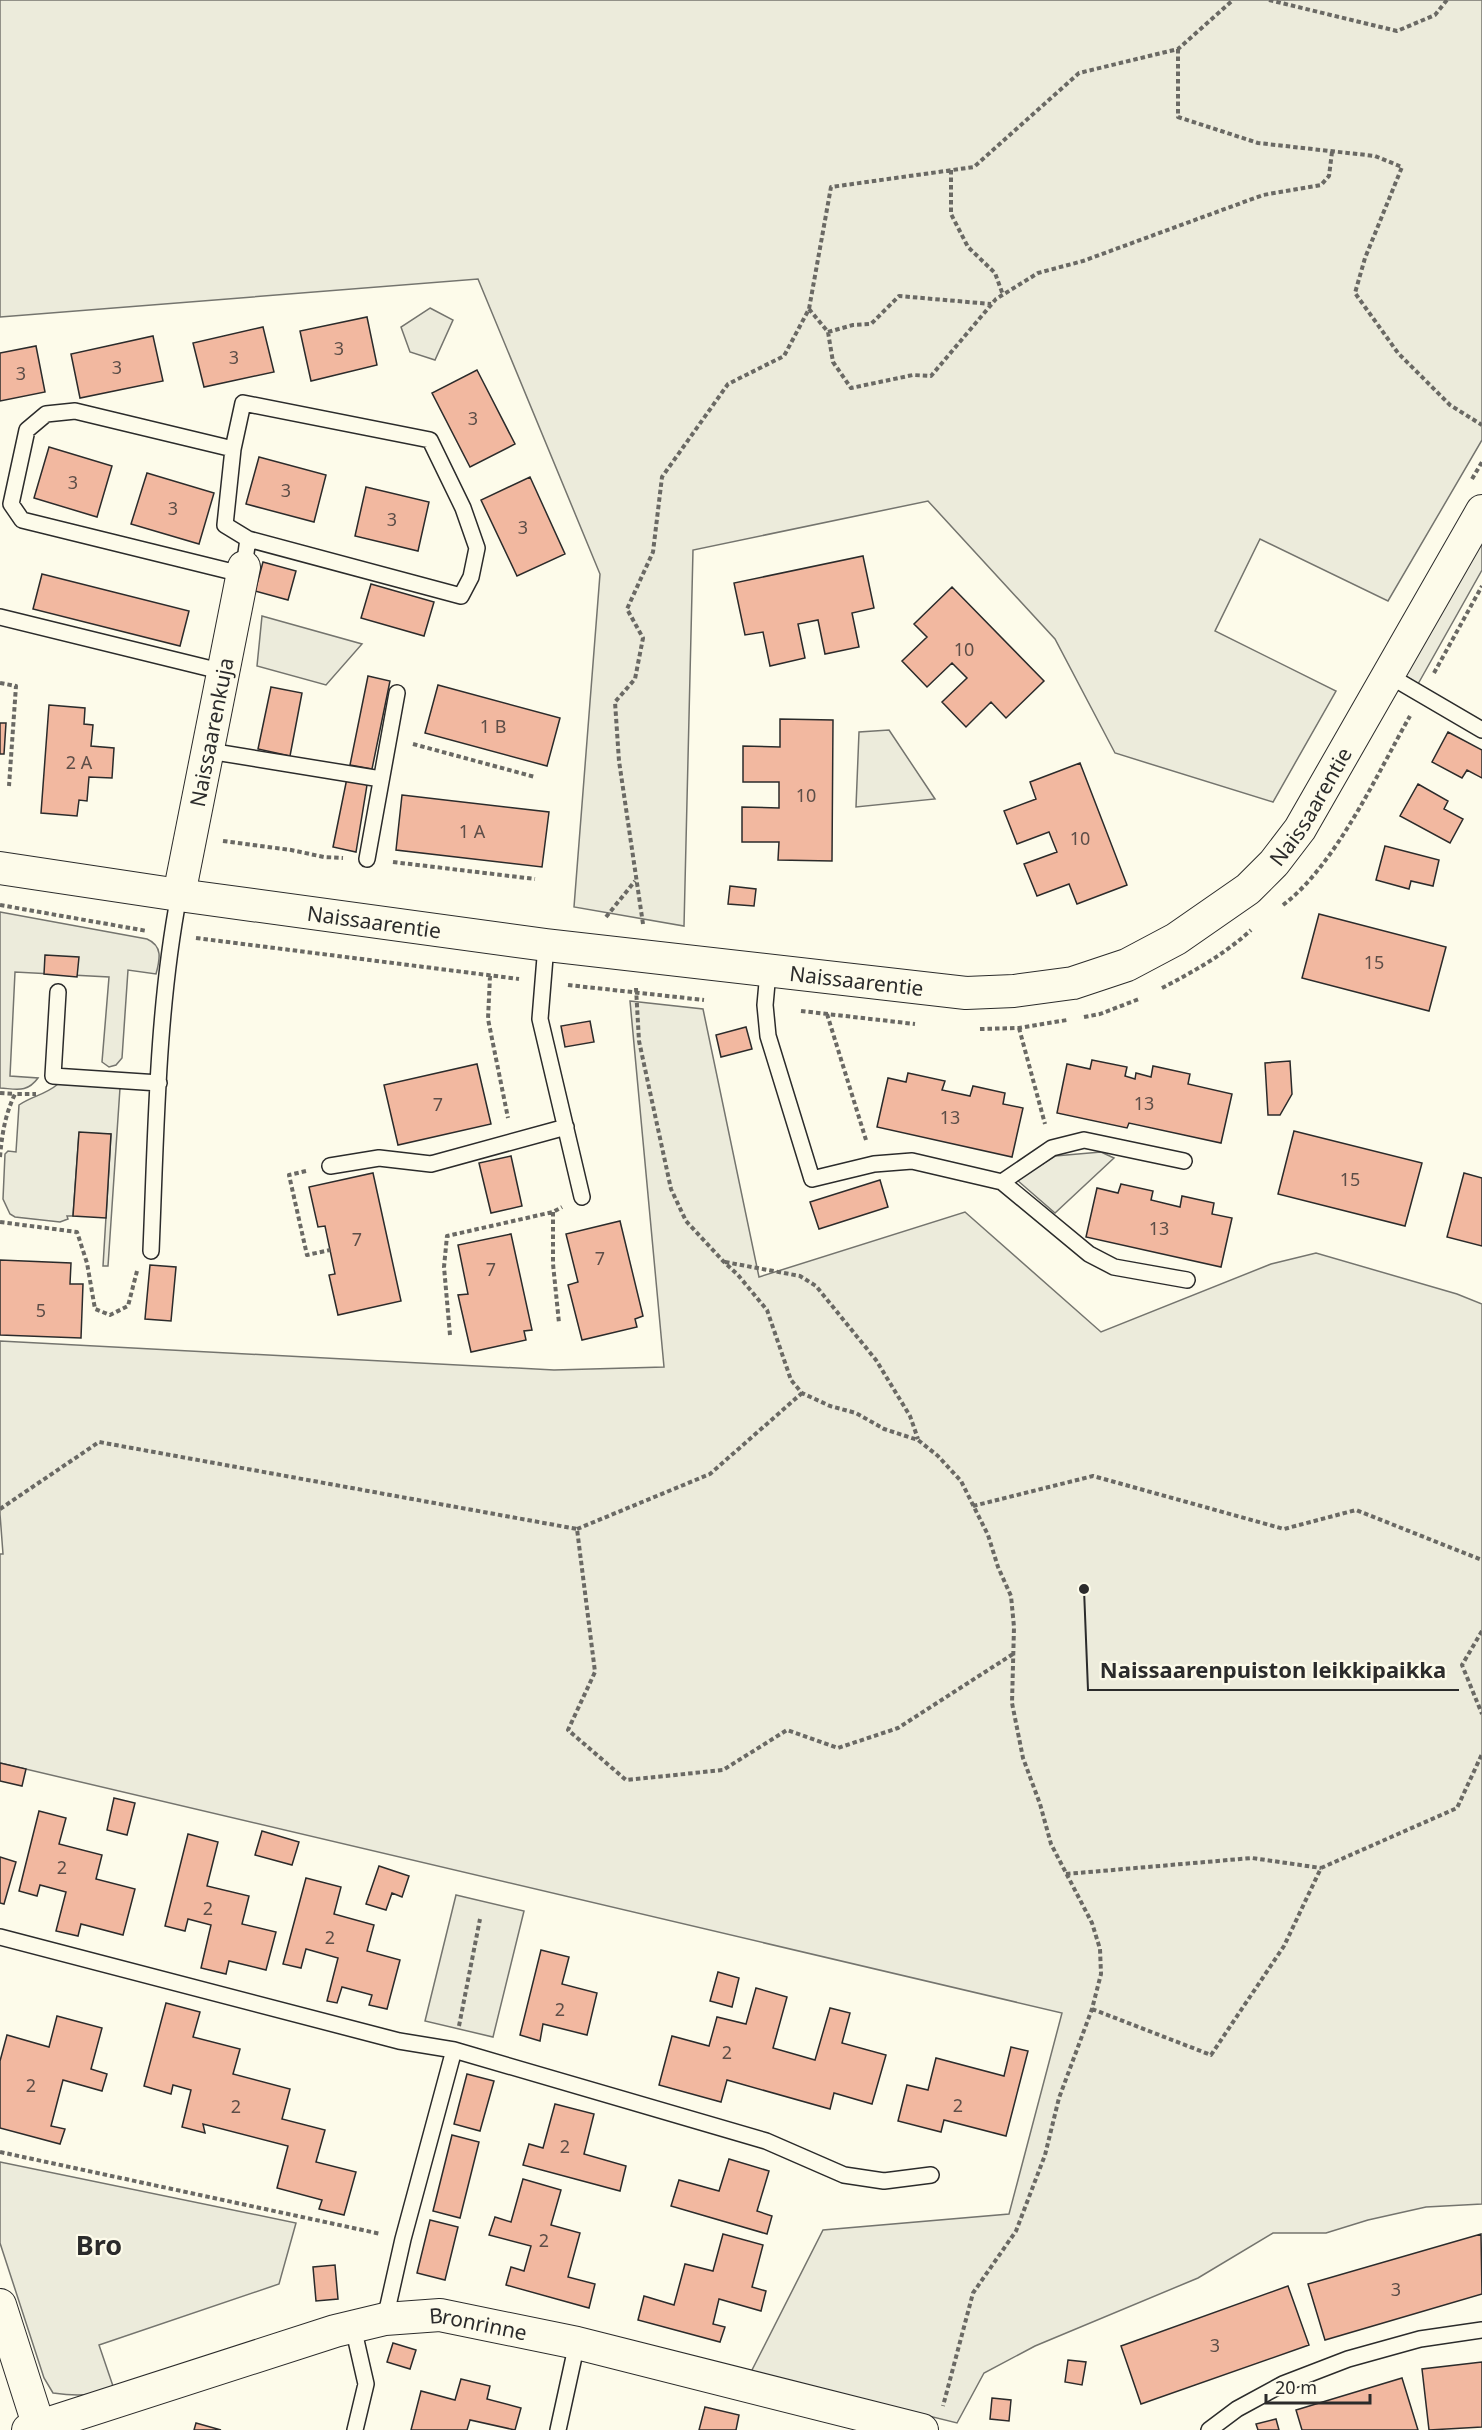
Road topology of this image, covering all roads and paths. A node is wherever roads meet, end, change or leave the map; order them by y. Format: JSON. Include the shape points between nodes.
{"nodes":[{"id":1,"x":1233,"y":0,"type":"edge"},
{"id":2,"x":1269,"y":0,"type":"edge"},
{"id":3,"x":1447,"y":0,"type":"edge"},
{"id":4,"x":1178,"y":50,"type":"junction"},
{"id":5,"x":1332,"y":152,"type":"junction"},
{"id":6,"x":951,"y":170,"type":"junction"},
{"id":7,"x":1003,"y":295,"type":"junction"},
{"id":8,"x":992,"y":304,"type":"junction"},
{"id":9,"x":809,"y":309,"type":"junction"},
{"id":10,"x":828,"y":332,"type":"junction"},
{"id":11,"x":1482,"y":425,"type":"edge"},
{"id":12,"x":233,"y":449,"type":"junction"},
{"id":13,"x":1482,"y":462,"type":"edge"},
{"id":14,"x":1476,"y":496,"type":"edge"},
{"id":15,"x":246,"y":553,"type":"junction"},
{"id":16,"x":1482,"y":586,"type":"edge"},
{"id":17,"x":0,"y":617,"type":"edge"},
{"id":18,"x":224,"y":672,"type":"junction"},
{"id":19,"x":1388,"y":675,"type":"junction"},
{"id":20,"x":0,"y":683,"type":"edge"},
{"id":21,"x":397,"y":693,"type":"dead end"},
{"id":22,"x":1421,"y":696,"type":"junction"},
{"id":23,"x":1482,"y":730,"type":"edge"},
{"id":24,"x":389,"y":737,"type":"junction"},
{"id":25,"x":209,"y":751,"type":"junction"},
{"id":26,"x":535,"y":777,"type":"dead end"},
{"id":27,"x":381,"y":779,"type":"junction"},
{"id":28,"x":9,"y":786,"type":"dead end"},
{"id":29,"x":218,"y":840,"type":"dead end"},
{"id":30,"x":255,"y":846,"type":"dead end"},
{"id":31,"x":367,"y":859,"type":"dead end"},
{"id":32,"x":0,"y":868,"type":"edge"},
{"id":33,"x":635,"y":880,"type":"junction"},
{"id":34,"x":179,"y":895,"type":"junction"},
{"id":35,"x":0,"y":905,"type":"edge"},
{"id":36,"x":1280,"y":907,"type":"dead end"},
{"id":37,"x":599,"y":927,"type":"dead end"},
{"id":38,"x":1256,"y":927,"type":"dead end"},
{"id":39,"x":645,"y":932,"type":"dead end"},
{"id":40,"x":172,"y":935,"type":"junction"},
{"id":41,"x":546,"y":945,"type":"junction"},
{"id":42,"x":768,"y":972,"type":"junction"},
{"id":43,"x":490,"y":976,"type":"junction"},
{"id":44,"x":543,"y":981,"type":"junction"},
{"id":45,"x":1156,"y":991,"type":"dead end"},
{"id":46,"x":58,"y":992,"type":"dead end"},
{"id":47,"x":636,"y":993,"type":"junction"},
{"id":48,"x":1145,"y":996,"type":"dead end"},
{"id":49,"x":706,"y":1000,"type":"dead end"},
{"id":50,"x":765,"y":1005,"type":"junction"},
{"id":51,"x":827,"y":1014,"type":"junction"},
{"id":52,"x":1081,"y":1018,"type":"dead end"},
{"id":53,"x":1072,"y":1019,"type":"dead end"},
{"id":54,"x":919,"y":1024,"type":"dead end"},
{"id":55,"x":1019,"y":1028,"type":"junction"},
{"id":56,"x":976,"y":1029,"type":"dead end"},
{"id":57,"x":53,"y":1076,"type":"junction"},
{"id":58,"x":159,"y":1083,"type":"junction"},
{"id":59,"x":0,"y":1093,"type":"edge"},
{"id":60,"x":15,"y":1095,"type":"junction"},
{"id":61,"x":566,"y":1127,"type":"junction"},
{"id":62,"x":512,"y":1142,"type":"junction"},
{"id":63,"x":1052,"y":1148,"type":"junction"},
{"id":64,"x":0,"y":1157,"type":"edge"},
{"id":65,"x":1184,"y":1161,"type":"dead end"},
{"id":66,"x":874,"y":1164,"type":"junction"},
{"id":67,"x":330,"y":1166,"type":"joint"},
{"id":68,"x":1002,"y":1182,"type":"junction"},
{"id":69,"x":582,"y":1197,"type":"joint"},
{"id":70,"x":553,"y":1212,"type":"junction"},
{"id":71,"x":0,"y":1222,"type":"edge"},
{"id":72,"x":152,"y":1225,"type":"junction"},
{"id":73,"x":330,"y":1250,"type":"dead end"},
{"id":74,"x":151,"y":1251,"type":"dead end"},
{"id":75,"x":723,"y":1261,"type":"junction"},
{"id":76,"x":1187,"y":1280,"type":"dead end"},
{"id":77,"x":559,"y":1323,"type":"dead end"},
{"id":78,"x":450,"y":1335,"type":"dead end"},
{"id":79,"x":802,"y":1393,"type":"junction"},
{"id":80,"x":918,"y":1440,"type":"junction"},
{"id":81,"x":974,"y":1506,"type":"junction"},
{"id":82,"x":0,"y":1509,"type":"edge"},
{"id":83,"x":577,"y":1529,"type":"junction"},
{"id":84,"x":1482,"y":1560,"type":"edge"},
{"id":85,"x":1482,"y":1631,"type":"edge"},
{"id":86,"x":1013,"y":1654,"type":"junction"},
{"id":87,"x":1482,"y":1714,"type":"edge"},
{"id":88,"x":1482,"y":1754,"type":"edge"},
{"id":89,"x":1321,"y":1868,"type":"junction"},
{"id":90,"x":1066,"y":1875,"type":"junction"},
{"id":91,"x":480,"y":1919,"type":"dead end"},
{"id":92,"x":0,"y":1937,"type":"edge"},
{"id":93,"x":1092,"y":2009,"type":"junction"},
{"id":94,"x":454,"y":2050,"type":"junction"},
{"id":95,"x":0,"y":2152,"type":"edge"},
{"id":96,"x":931,"y":2175,"type":"dead end"},
{"id":97,"x":403,"y":2239,"type":"junction"},
{"id":98,"x":0,"y":2305,"type":"edge"},
{"id":99,"x":385,"y":2319,"type":"junction"},
{"id":100,"x":353,"y":2327,"type":"junction"},
{"id":101,"x":1482,"y":2330,"type":"edge"},
{"id":102,"x":577,"y":2343,"type":"junction"},
{"id":103,"x":932,"y":2419,"type":"edge"},
{"id":104,"x":36,"y":2429,"type":"edge"},
{"id":105,"x":354,"y":2430,"type":"edge"},
{"id":106,"x":558,"y":2430,"type":"edge"},
{"id":107,"x":1209,"y":2430,"type":"edge"}],
"edges":[{"from":1,"to":4,"type":"path"},
{"from":2,"to":3,"type":"path","via":[[1397,31],[1435,15]]},
{"from":4,"to":5,"type":"path","via":[[1178,117],[1258,143]]},
{"from":4,"to":6,"type":"path","via":[[1079,73],[974,167]]},
{"from":5,"to":7,"type":"path","via":[[1329,176],[1321,185],[1263,195],[1083,261],[1038,273]]},
{"from":5,"to":11,"type":"path","via":[[1375,156],[1402,167],[1355,293],[1398,353],[1450,405]]},
{"from":6,"to":7,"type":"path","via":[[951,214],[968,247],[995,273]]},
{"from":6,"to":9,"type":"path","via":[[831,187]]},
{"from":7,"to":8,"type":"path"},
{"from":8,"to":10,"type":"path","via":[[899,296],[871,324]]},
{"from":8,"to":10,"type":"path","via":[[931,376],[913,375],[851,388],[833,362]]},
{"from":9,"to":10,"type":"path"},
{"from":9,"to":33,"type":"path","via":[[783,356],[728,384],[662,477],[653,552],[627,609],[643,638],[635,679],[615,702]]},
{"from":12,"to":15,"type":"lane","via":[[225,525]]},
{"from":12,"to":15,"type":"lane","via":[[75,411],[46,414],[27,430],[11,504],[22,520],[229,571]]},
{"from":12,"to":15,"type":"lane","via":[[243,403],[430,440],[463,508],[477,548],[471,577],[461,596]]},
{"from":13,"to":14,"type":"path"},
{"from":14,"to":19,"type":"street","name":"Naissaarentie"},
{"from":15,"to":18,"type":"street","name":"Naissaarenkuja"},
{"from":16,"to":22,"type":"path"},
{"from":17,"to":18,"type":"lane"},
{"from":18,"to":25,"type":"street","name":"Naissaarenkuja"},
{"from":19,"to":22,"type":"lane"},
{"from":19,"to":42,"type":"street","name":"Naissaarentie","via":[[1300,829],[1274,863],[1248,889],[1176,939],[1127,965],[1073,983],[1014,992],[966,993]]},
{"from":20,"to":28,"type":"path","via":[[16,686]]},
{"from":21,"to":24,"type":"lane"},
{"from":22,"to":23,"type":"lane"},
{"from":22,"to":36,"type":"path","via":[[1322,865]]},
{"from":24,"to":26,"type":"path"},
{"from":24,"to":27,"type":"lane"},
{"from":25,"to":27,"type":"lane"},
{"from":25,"to":34,"type":"street","name":"Naissaarenkuja"},
{"from":27,"to":31,"type":"lane"},
{"from":29,"to":30,"type":"path"},
{"from":32,"to":34,"type":"street","name":"Naissaarentie"},
{"from":33,"to":37,"type":"path"},
{"from":33,"to":39,"type":"path"},
{"from":34,"to":40,"type":"lane"},
{"from":34,"to":41,"type":"street","name":"Naissaarentie"},
{"from":35,"to":40,"type":"path"},
{"from":38,"to":45,"type":"path","via":[[1195,970]]},
{"from":40,"to":43,"type":"path"},
{"from":40,"to":58,"type":"lane"},
{"from":41,"to":42,"type":"street","name":"Naissaarentie"},
{"from":41,"to":44,"type":"lane"},
{"from":42,"to":50,"type":"lane"},
{"from":43,"to":44,"type":"path"},
{"from":43,"to":62,"type":"path","via":[[488,1019]]},
{"from":44,"to":47,"type":"path"},
{"from":44,"to":61,"type":"lane","via":[[540,1019]]},
{"from":46,"to":57,"type":"lane"},
{"from":47,"to":49,"type":"path"},
{"from":47,"to":75,"type":"path","via":[[639,1041],[671,1189],[687,1221]]},
{"from":48,"to":52,"type":"path"},
{"from":50,"to":51,"type":"path"},
{"from":50,"to":66,"type":"lane","via":[[768,1036],[812,1179]]},
{"from":51,"to":54,"type":"path"},
{"from":51,"to":66,"type":"path"},
{"from":53,"to":55,"type":"path"},
{"from":55,"to":56,"type":"path"},
{"from":55,"to":63,"type":"path"},
{"from":57,"to":58,"type":"lane"},
{"from":57,"to":60,"type":"path","via":[[35,1094]]},
{"from":58,"to":72,"type":"lane"},
{"from":59,"to":60,"type":"path"},
{"from":60,"to":64,"type":"path","via":[[7,1111]]},
{"from":61,"to":62,"type":"lane"},
{"from":61,"to":69,"type":"lane"},
{"from":62,"to":67,"type":"lane","via":[[431,1164],[380,1158]]},
{"from":63,"to":65,"type":"lane","via":[[1084,1140]]},
{"from":63,"to":68,"type":"lane"},
{"from":66,"to":68,"type":"lane","via":[[912,1161]]},
{"from":67,"to":73,"type":"path","via":[[289,1175],[307,1255]]},
{"from":68,"to":76,"type":"lane","via":[[1089,1254],[1114,1267]]},
{"from":69,"to":70,"type":"path"},
{"from":70,"to":77,"type":"path"},
{"from":70,"to":78,"type":"path","via":[[447,1236],[444,1267]]},
{"from":71,"to":72,"type":"path","via":[[77,1232],[95,1309],[110,1315],[128,1306]]},
{"from":72,"to":74,"type":"lane"},
{"from":75,"to":79,"type":"path","via":[[767,1310],[791,1380]]},
{"from":75,"to":80,"type":"path","via":[[800,1276],[816,1286],[876,1360],[910,1416]]},
{"from":79,"to":80,"type":"path"},
{"from":79,"to":83,"type":"path","via":[[710,1474]]},
{"from":80,"to":81,"type":"path","via":[[961,1481]]},
{"from":81,"to":84,"type":"path","via":[[1093,1476],[1284,1529],[1356,1510]]},
{"from":81,"to":86,"type":"path","via":[[1011,1596]]},
{"from":82,"to":83,"type":"path","via":[[99,1442]]},
{"from":83,"to":86,"type":"path","via":[[595,1672],[568,1730],[626,1780],[723,1770],[787,1730],[838,1748],[898,1728]]},
{"from":85,"to":87,"type":"path","via":[[1462,1665]]},
{"from":86,"to":90,"type":"path","via":[[1012,1703],[1023,1758],[1051,1844]]},
{"from":88,"to":89,"type":"path","via":[[1457,1808]]},
{"from":89,"to":90,"type":"path","via":[[1252,1858]]},
{"from":89,"to":93,"type":"path","via":[[1284,1946],[1211,2055]]},
{"from":90,"to":93,"type":"path","via":[[1092,1923],[1100,1949],[1101,1974]]},
{"from":91,"to":94,"type":"path"},
{"from":92,"to":94,"type":"lane","via":[[399,2041]]},
{"from":93,"to":103,"type":"path","via":[[1016,2231],[973,2293]]},
{"from":94,"to":96,"type":"lane","via":[[766,2141],[844,2175],[884,2181]]},
{"from":94,"to":97,"type":"lane"},
{"from":95,"to":97,"type":"path"},
{"from":97,"to":99,"type":"lane"},
{"from":98,"to":104,"type":"street"},
{"from":99,"to":100,"type":"street","name":"Bronrinne"},
{"from":99,"to":102,"type":"street","name":"Bronrinne","via":[[441,2315]]},
{"from":100,"to":104,"type":"street","name":"Bronrinne"},
{"from":100,"to":105,"type":"lane","via":[[366,2384]]},
{"from":101,"to":107,"type":"lane","via":[[1419,2339],[1348,2360],[1284,2384]]},
{"from":102,"to":103,"type":"street","name":"Bronrinne"},
{"from":102,"to":106,"type":"lane"}]}
